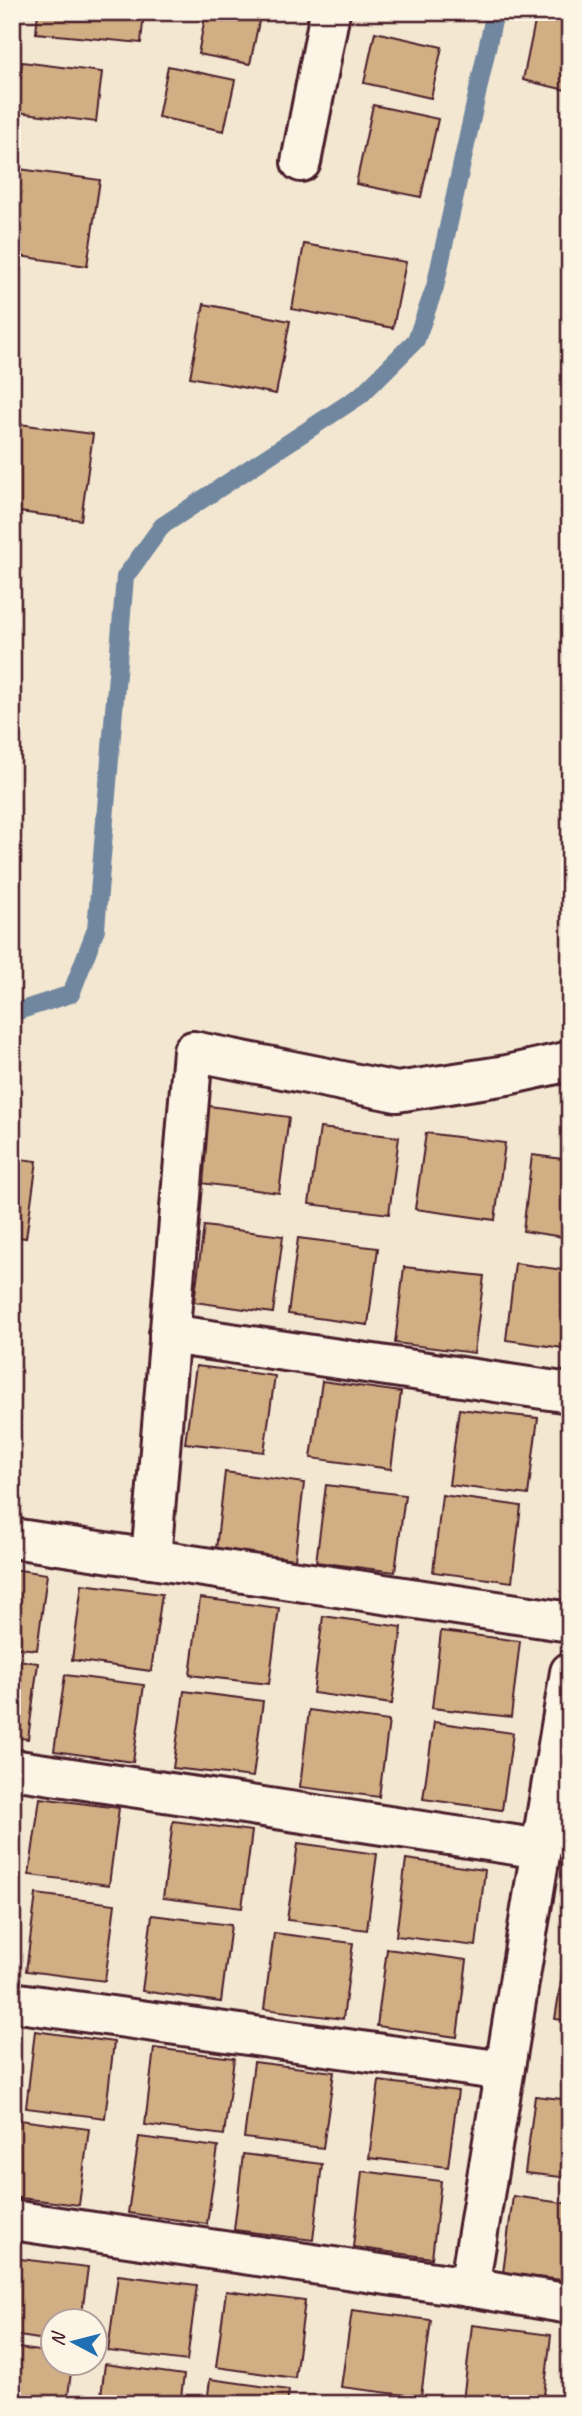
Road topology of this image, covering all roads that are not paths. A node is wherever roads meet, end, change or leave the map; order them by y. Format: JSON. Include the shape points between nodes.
{"nodes":[{"id":1,"x":330,"y":12,"type":"edge"},
{"id":2,"x":301,"y":162,"type":"dead end"},
{"id":3,"x":570,"y":1061,"type":"edge"},
{"id":4,"x":169,"y":1334,"type":"junction"},
{"id":5,"x":570,"y":1393,"type":"edge"},
{"id":6,"x":12,"y":1538,"type":"edge"},
{"id":7,"x":151,"y":1559,"type":"junction"},
{"id":8,"x":570,"y":1622,"type":"edge"},
{"id":9,"x":570,"y":1672,"type":"edge"},
{"id":10,"x":12,"y":1769,"type":"edge"},
{"id":11,"x":541,"y":1849,"type":"junction"},
{"id":12,"x":12,"y":2002,"type":"edge"},
{"id":13,"x":504,"y":2071,"type":"junction"},
{"id":14,"x":12,"y":2220,"type":"edge"},
{"id":15,"x":469,"y":2287,"type":"junction"},
{"id":16,"x":570,"y":2304,"type":"edge"}],
"edges":[{"from":1,"to":2,"type":"street"},
{"from":3,"to":4,"type":"street","via":[[397,1092],[192,1051]]},
{"from":4,"to":5,"type":"street"},
{"from":4,"to":7,"type":"street"},
{"from":6,"to":7,"type":"street"},
{"from":7,"to":8,"type":"street"},
{"from":9,"to":11,"type":"street"},
{"from":10,"to":11,"type":"street"},
{"from":11,"to":13,"type":"street"},
{"from":12,"to":13,"type":"street"},
{"from":13,"to":15,"type":"street"},
{"from":14,"to":15,"type":"street"},
{"from":15,"to":16,"type":"street"}]}
